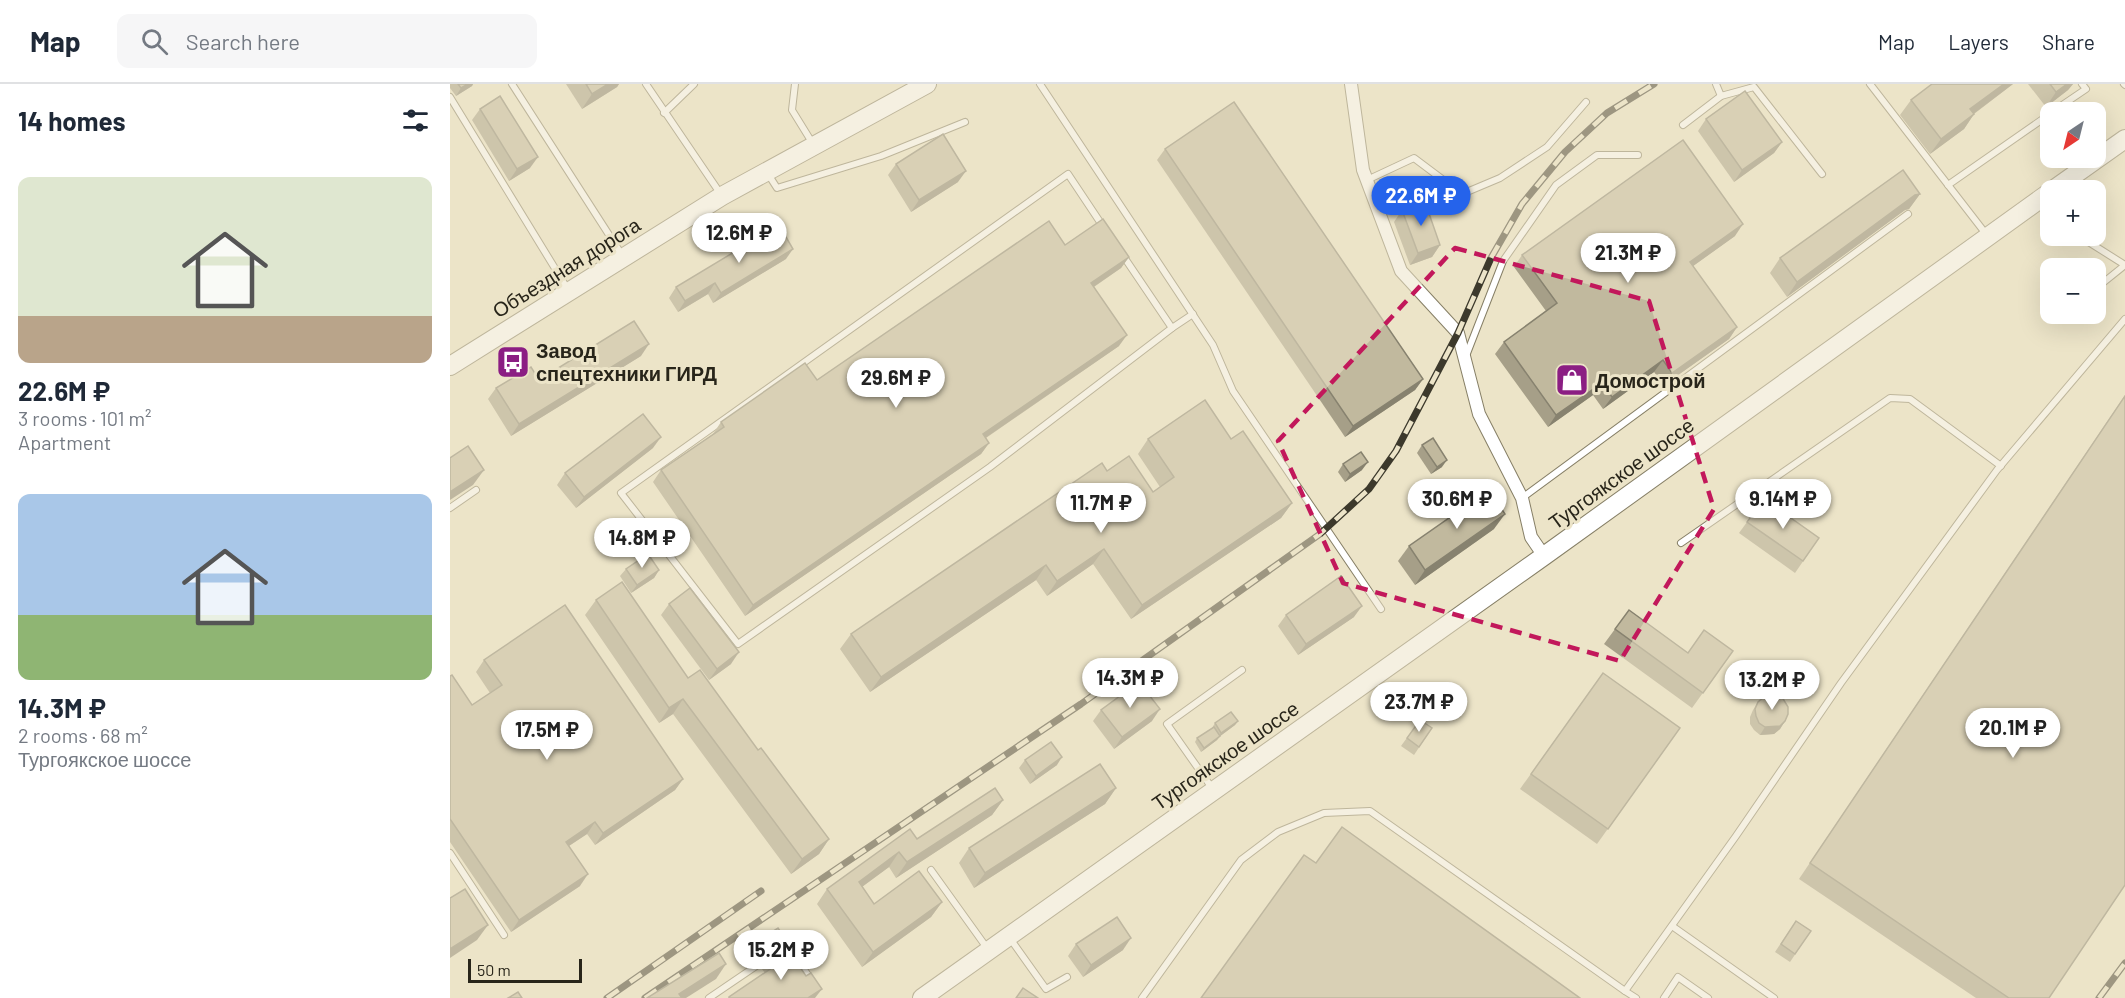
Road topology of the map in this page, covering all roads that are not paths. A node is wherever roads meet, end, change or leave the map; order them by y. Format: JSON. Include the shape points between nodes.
{"nodes":[{"id":1,"x":512,"y":84,"type":"edge"},
{"id":2,"x":646,"y":84,"type":"edge"},
{"id":3,"x":694,"y":84,"type":"edge"},
{"id":4,"x":795,"y":84,"type":"edge"},
{"id":5,"x":927,"y":84,"type":"edge"},
{"id":6,"x":1040,"y":84,"type":"edge"},
{"id":7,"x":1351,"y":84,"type":"edge"},
{"id":8,"x":1716,"y":84,"type":"edge"},
{"id":9,"x":1870,"y":84,"type":"edge"},
{"id":10,"x":2082,"y":84,"type":"edge"},
{"id":11,"x":1720,"y":96,"type":"junction"},
{"id":12,"x":450,"y":97,"type":"edge"},
{"id":13,"x":1586,"y":102,"type":"dead end"},
{"id":14,"x":2067,"y":102,"type":"edge"},
{"id":15,"x":664,"y":113,"type":"junction"},
{"id":16,"x":2040,"y":121,"type":"edge"},
{"id":17,"x":965,"y":122,"type":"dead end"},
{"id":18,"x":1683,"y":125,"type":"dead end"},
{"id":19,"x":2125,"y":139,"type":"edge"},
{"id":20,"x":814,"y":144,"type":"junction"},
{"id":21,"x":1638,"y":154,"type":"dead end"},
{"id":22,"x":766,"y":171,"type":"junction"},
{"id":23,"x":1822,"y":174,"type":"dead end"},
{"id":24,"x":1367,"y":180,"type":"junction"},
{"id":25,"x":2070,"y":180,"type":"edge"},
{"id":26,"x":1948,"y":185,"type":"junction"},
{"id":27,"x":722,"y":196,"type":"junction"},
{"id":28,"x":2040,"y":202,"type":"edge"},
{"id":29,"x":1908,"y":214,"type":"edge"},
{"id":30,"x":1107,"y":232,"type":"edge"},
{"id":31,"x":1988,"y":237,"type":"junction"},
{"id":32,"x":2095,"y":246,"type":"edge"},
{"id":33,"x":1120,"y":251,"type":"edge"},
{"id":34,"x":624,"y":258,"type":"junction"},
{"id":35,"x":2106,"y":280,"type":"edge"},
{"id":36,"x":569,"y":291,"type":"junction"},
{"id":37,"x":1193,"y":314,"type":"junction"},
{"id":38,"x":2125,"y":319,"type":"edge"},
{"id":39,"x":1172,"y":328,"type":"junction"},
{"id":40,"x":1465,"y":359,"type":"junction"},
{"id":41,"x":450,"y":366,"type":"edge"},
{"id":42,"x":2001,"y":466,"type":"junction"},
{"id":43,"x":476,"y":490,"type":"edge"},
{"id":44,"x":1522,"y":498,"type":"junction"},
{"id":45,"x":450,"y":508,"type":"edge"},
{"id":46,"x":1681,"y":543,"type":"dead end"},
{"id":47,"x":1544,"y":556,"type":"junction"},
{"id":48,"x":1381,"y":609,"type":"dead end"},
{"id":49,"x":1242,"y":670,"type":"dead end"},
{"id":50,"x":1214,"y":791,"type":"junction"},
{"id":51,"x":450,"y":853,"type":"edge"},
{"id":52,"x":931,"y":870,"type":"dead end"},
{"id":53,"x":1672,"y":926,"type":"junction"},
{"id":54,"x":504,"y":935,"type":"dead end"},
{"id":55,"x":1008,"y":937,"type":"junction"},
{"id":56,"x":989,"y":951,"type":"junction"},
{"id":57,"x":1067,"y":977,"type":"dead end"},
{"id":58,"x":814,"y":985,"type":"edge"},
{"id":59,"x":1626,"y":991,"type":"junction"},
{"id":60,"x":709,"y":998,"type":"edge"},
{"id":61,"x":922,"y":998,"type":"edge"},
{"id":62,"x":1142,"y":998,"type":"edge"},
{"id":63,"x":1636,"y":998,"type":"edge"},
{"id":64,"x":1664,"y":998,"type":"edge"},
{"id":65,"x":1708,"y":998,"type":"edge"},
{"id":66,"x":1774,"y":998,"type":"edge"}],
"edges":[{"from":1,"to":34,"type":"lane"},
{"from":2,"to":15,"type":"lane"},
{"from":3,"to":15,"type":"lane"},
{"from":4,"to":20,"type":"lane","via":[[792,110]]},
{"from":5,"to":20,"type":"main road","name":"Объездная дорога"},
{"from":6,"to":37,"type":"lane"},
{"from":7,"to":24,"type":"street"},
{"from":8,"to":11,"type":"lane"},
{"from":9,"to":26,"type":"lane"},
{"from":10,"to":14,"type":"lane","via":[[2086,89]]},
{"from":11,"to":18,"type":"lane"},
{"from":11,"to":23,"type":"lane","via":[[1754,87]]},
{"from":12,"to":36,"type":"lane"},
{"from":13,"to":24,"type":"lane","via":[[1547,147],[1500,178],[1462,194],[1414,158]]},
{"from":15,"to":27,"type":"lane"},
{"from":16,"to":26,"type":"lane"},
{"from":17,"to":22,"type":"lane","via":[[881,156],[777,188]]},
{"from":19,"to":25,"type":"main road","name":"Тургоякское шоссе"},
{"from":20,"to":22,"type":"main road","name":"Объездная дорога"},
{"from":21,"to":40,"type":"lane","via":[[1598,155],[1556,185],[1503,261]]},
{"from":22,"to":27,"type":"main road","name":"Объездная дорога"},
{"from":24,"to":40,"type":"street","via":[[1401,271],[1458,333]]},
{"from":26,"to":31,"type":"lane"},
{"from":27,"to":34,"type":"main road","name":"Объездная дорога"},
{"from":28,"to":31,"type":"main road","name":"Тургоякское шоссе"},
{"from":29,"to":44,"type":"lane"},
{"from":30,"to":39,"type":"lane","via":[[1068,174],[621,493],[738,644],[990,467]]},
{"from":31,"to":47,"type":"main road","name":"Тургоякское шоссе"},
{"from":32,"to":35,"type":"lane","via":[[2125,265]]},
{"from":33,"to":39,"type":"lane"},
{"from":34,"to":36,"type":"main road","name":"Объездная дорога"},
{"from":36,"to":41,"type":"main road","name":"Объездная дорога"},
{"from":37,"to":39,"type":"lane"},
{"from":37,"to":48,"type":"lane","via":[[1213,345],[1233,391]]},
{"from":38,"to":42,"type":"lane"},
{"from":40,"to":44,"type":"street","via":[[1479,414]]},
{"from":42,"to":46,"type":"lane","via":[[1910,399],[1890,398]]},
{"from":42,"to":53,"type":"lane","via":[[1841,683]]},
{"from":43,"to":45,"type":"lane"},
{"from":44,"to":47,"type":"street","via":[[1531,537]]},
{"from":47,"to":50,"type":"main road","name":"Тургоякское шоссе"},
{"from":49,"to":50,"type":"lane","via":[[1167,724]]},
{"from":50,"to":55,"type":"main road","name":"Тургоякское шоссе"},
{"from":51,"to":54,"type":"lane"},
{"from":52,"to":56,"type":"lane"},
{"from":53,"to":59,"type":"lane"},
{"from":53,"to":66,"type":"lane"},
{"from":55,"to":56,"type":"main road","name":"Тургоякское шоссе"},
{"from":55,"to":57,"type":"lane","via":[[1047,988]]},
{"from":56,"to":61,"type":"main road","name":"Тургоякское шоссе"},
{"from":58,"to":60,"type":"lane","via":[[787,945]]},
{"from":59,"to":62,"type":"lane","via":[[1370,811],[1324,813],[1278,831],[1241,861]]},
{"from":59,"to":63,"type":"lane"},
{"from":64,"to":65,"type":"lane","via":[[1678,977]]}]}
